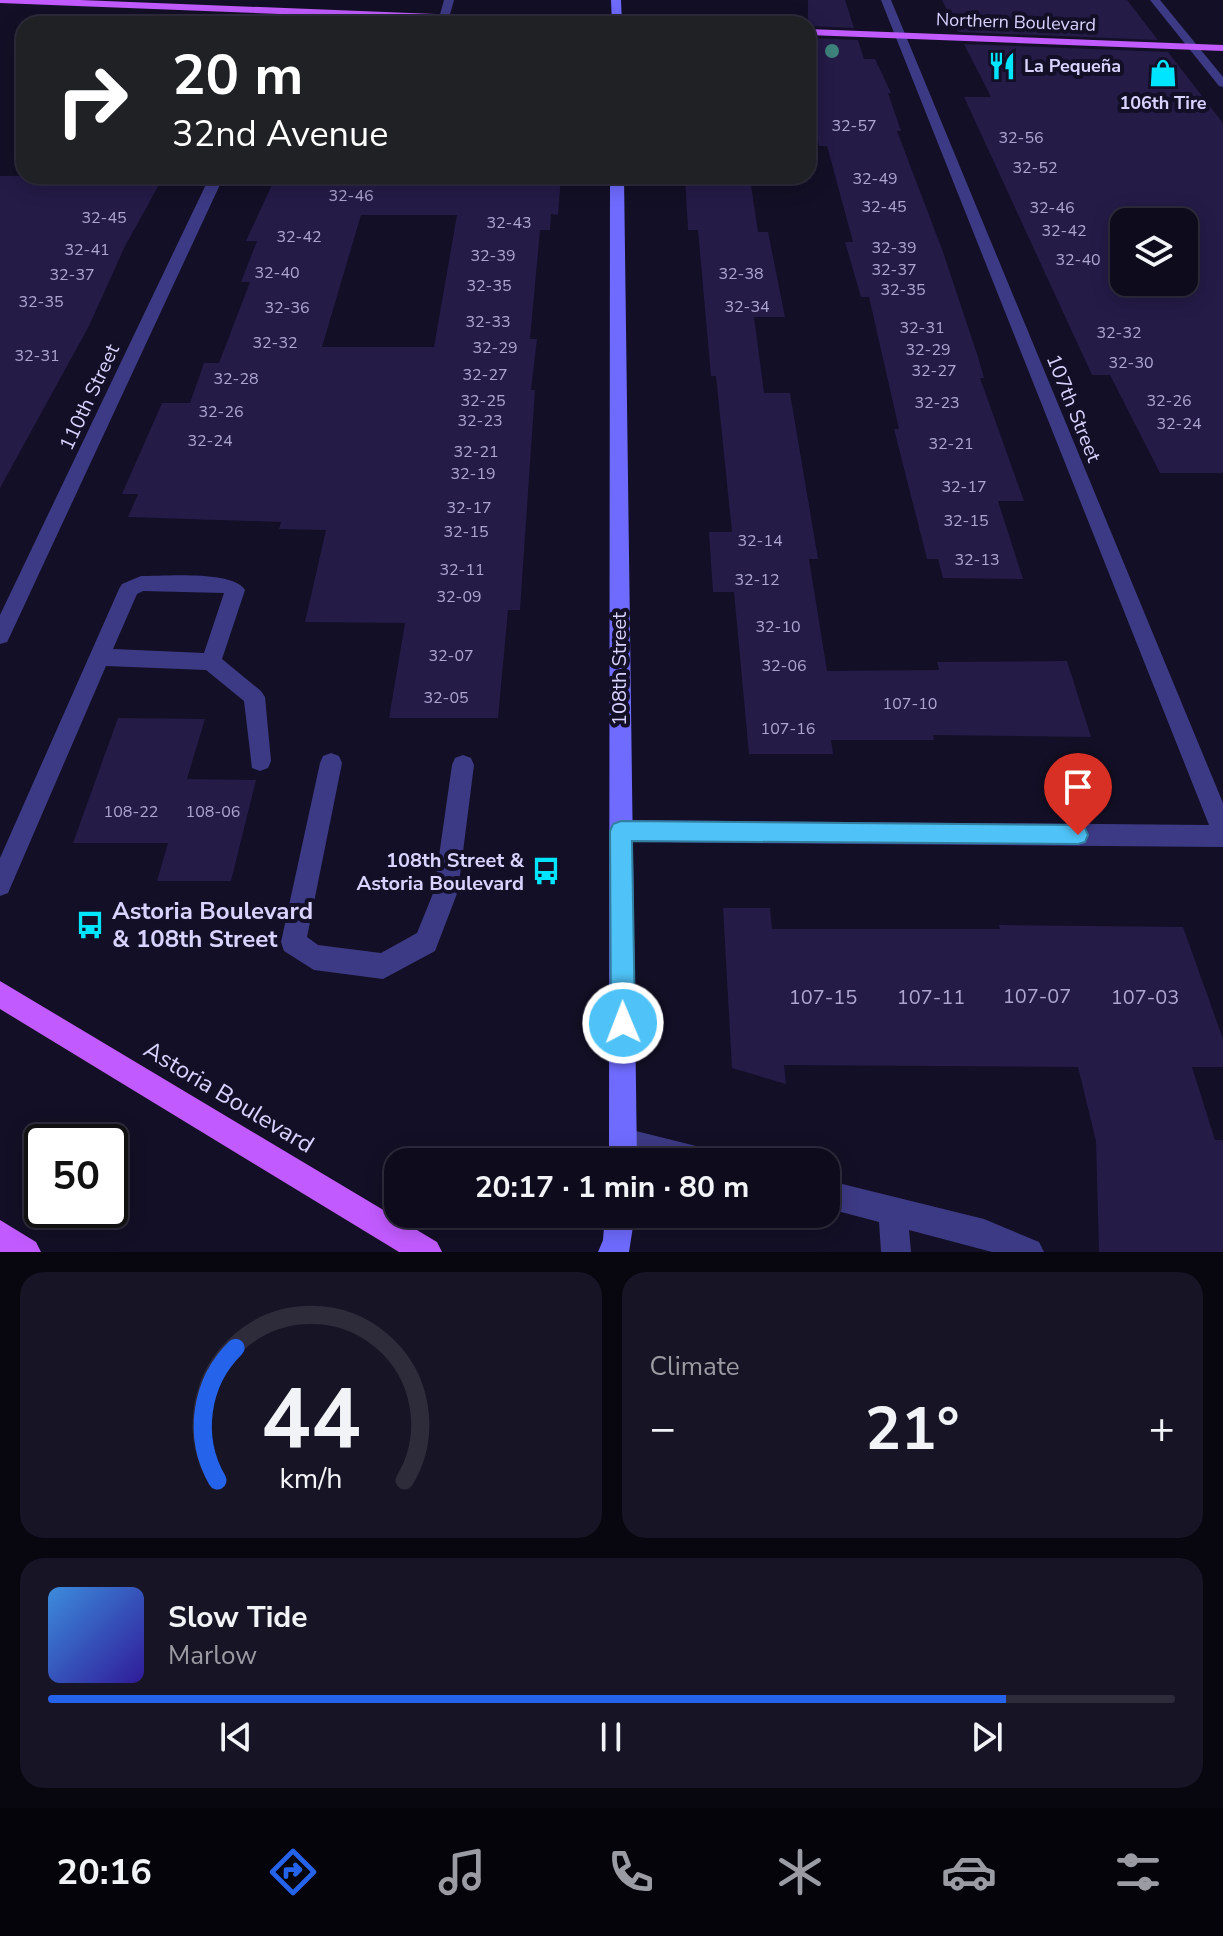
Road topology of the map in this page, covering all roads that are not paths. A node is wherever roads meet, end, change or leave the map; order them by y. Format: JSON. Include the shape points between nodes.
{"nodes":[{"id":1,"x":0,"y":0,"type":"edge"},
{"id":2,"x":886,"y":0,"type":"edge"},
{"id":3,"x":1155,"y":0,"type":"edge"},
{"id":4,"x":160,"y":3,"type":"edge"},
{"id":5,"x":298,"y":12,"type":"junction"},
{"id":6,"x":295,"y":16,"type":"edge"},
{"id":7,"x":395,"y":16,"type":"edge"},
{"id":8,"x":816,"y":32,"type":"edge"},
{"id":9,"x":900,"y":35,"type":"junction"},
{"id":10,"x":1193,"y":47,"type":"junction"},
{"id":11,"x":1223,"y":48,"type":"edge"},
{"id":12,"x":1223,"y":84,"type":"edge"},
{"id":13,"x":213,"y":184,"type":"edge"},
{"id":14,"x":617,"y":184,"type":"edge"},
{"id":15,"x":0,"y":636,"type":"edge"},
{"id":16,"x":99,"y":657,"type":"junction"},
{"id":17,"x":211,"y":662,"type":"junction"},
{"id":18,"x":260,"y":761,"type":"dead end"},
{"id":19,"x":331,"y":763,"type":"dead end"},
{"id":20,"x":463,"y":765,"type":"dead end"},
{"id":21,"x":621,"y":831,"type":"junction"},
{"id":22,"x":1223,"y":834,"type":"edge"},
{"id":23,"x":0,"y":885,"type":"edge"},
{"id":24,"x":0,"y":994,"type":"edge"},
{"id":25,"x":624,"y":1148,"type":"edge"},
{"id":26,"x":840,"y":1198,"type":"edge"},
{"id":27,"x":893,"y":1211,"type":"junction"},
{"id":28,"x":619,"y":1228,"type":"edge"},
{"id":29,"x":0,"y":1235,"type":"edge"},
{"id":30,"x":26,"y":1252,"type":"edge"},
{"id":31,"x":427,"y":1252,"type":"edge"},
{"id":32,"x":613,"y":1252,"type":"edge"},
{"id":33,"x":896,"y":1252,"type":"edge"},
{"id":34,"x":1029,"y":1252,"type":"edge"}],
"edges":[{"from":1,"to":4,"type":"main road"},
{"from":2,"to":9,"type":"street","name":"107th Street"},
{"from":3,"to":10,"type":"street"},
{"from":4,"to":5,"type":"main road"},
{"from":5,"to":6,"type":"street"},
{"from":5,"to":7,"type":"main road"},
{"from":8,"to":9,"type":"main road","name":"Northern Boulevard"},
{"from":9,"to":10,"type":"main road","name":"Northern Boulevard"},
{"from":9,"to":22,"type":"street","name":"107th Street"},
{"from":10,"to":11,"type":"main road","name":"Northern Boulevard"},
{"from":10,"to":12,"type":"street"},
{"from":13,"to":15,"type":"street","name":"110th Street"},
{"from":14,"to":21,"type":"main road","name":"108th Street"},
{"from":16,"to":17,"type":"street"},
{"from":16,"to":17,"type":"street","via":[[129,589],[141,583],[228,585],[235,590]]},
{"from":16,"to":23,"type":"street"},
{"from":17,"to":18,"type":"street","via":[[254,697]]},
{"from":19,"to":20,"type":"street","via":[[293,942],[314,957],[383,966],[426,942],[446,891]]},
{"from":21,"to":22,"type":"street"},
{"from":21,"to":25,"type":"main road","name":"108th Street"},
{"from":24,"to":31,"type":"main road","name":"Astoria Boulevard"},
{"from":26,"to":27,"type":"street"},
{"from":27,"to":33,"type":"street"},
{"from":27,"to":34,"type":"street","via":[[984,1234]]},
{"from":28,"to":32,"type":"main road"},
{"from":29,"to":30,"type":"main road"}]}
